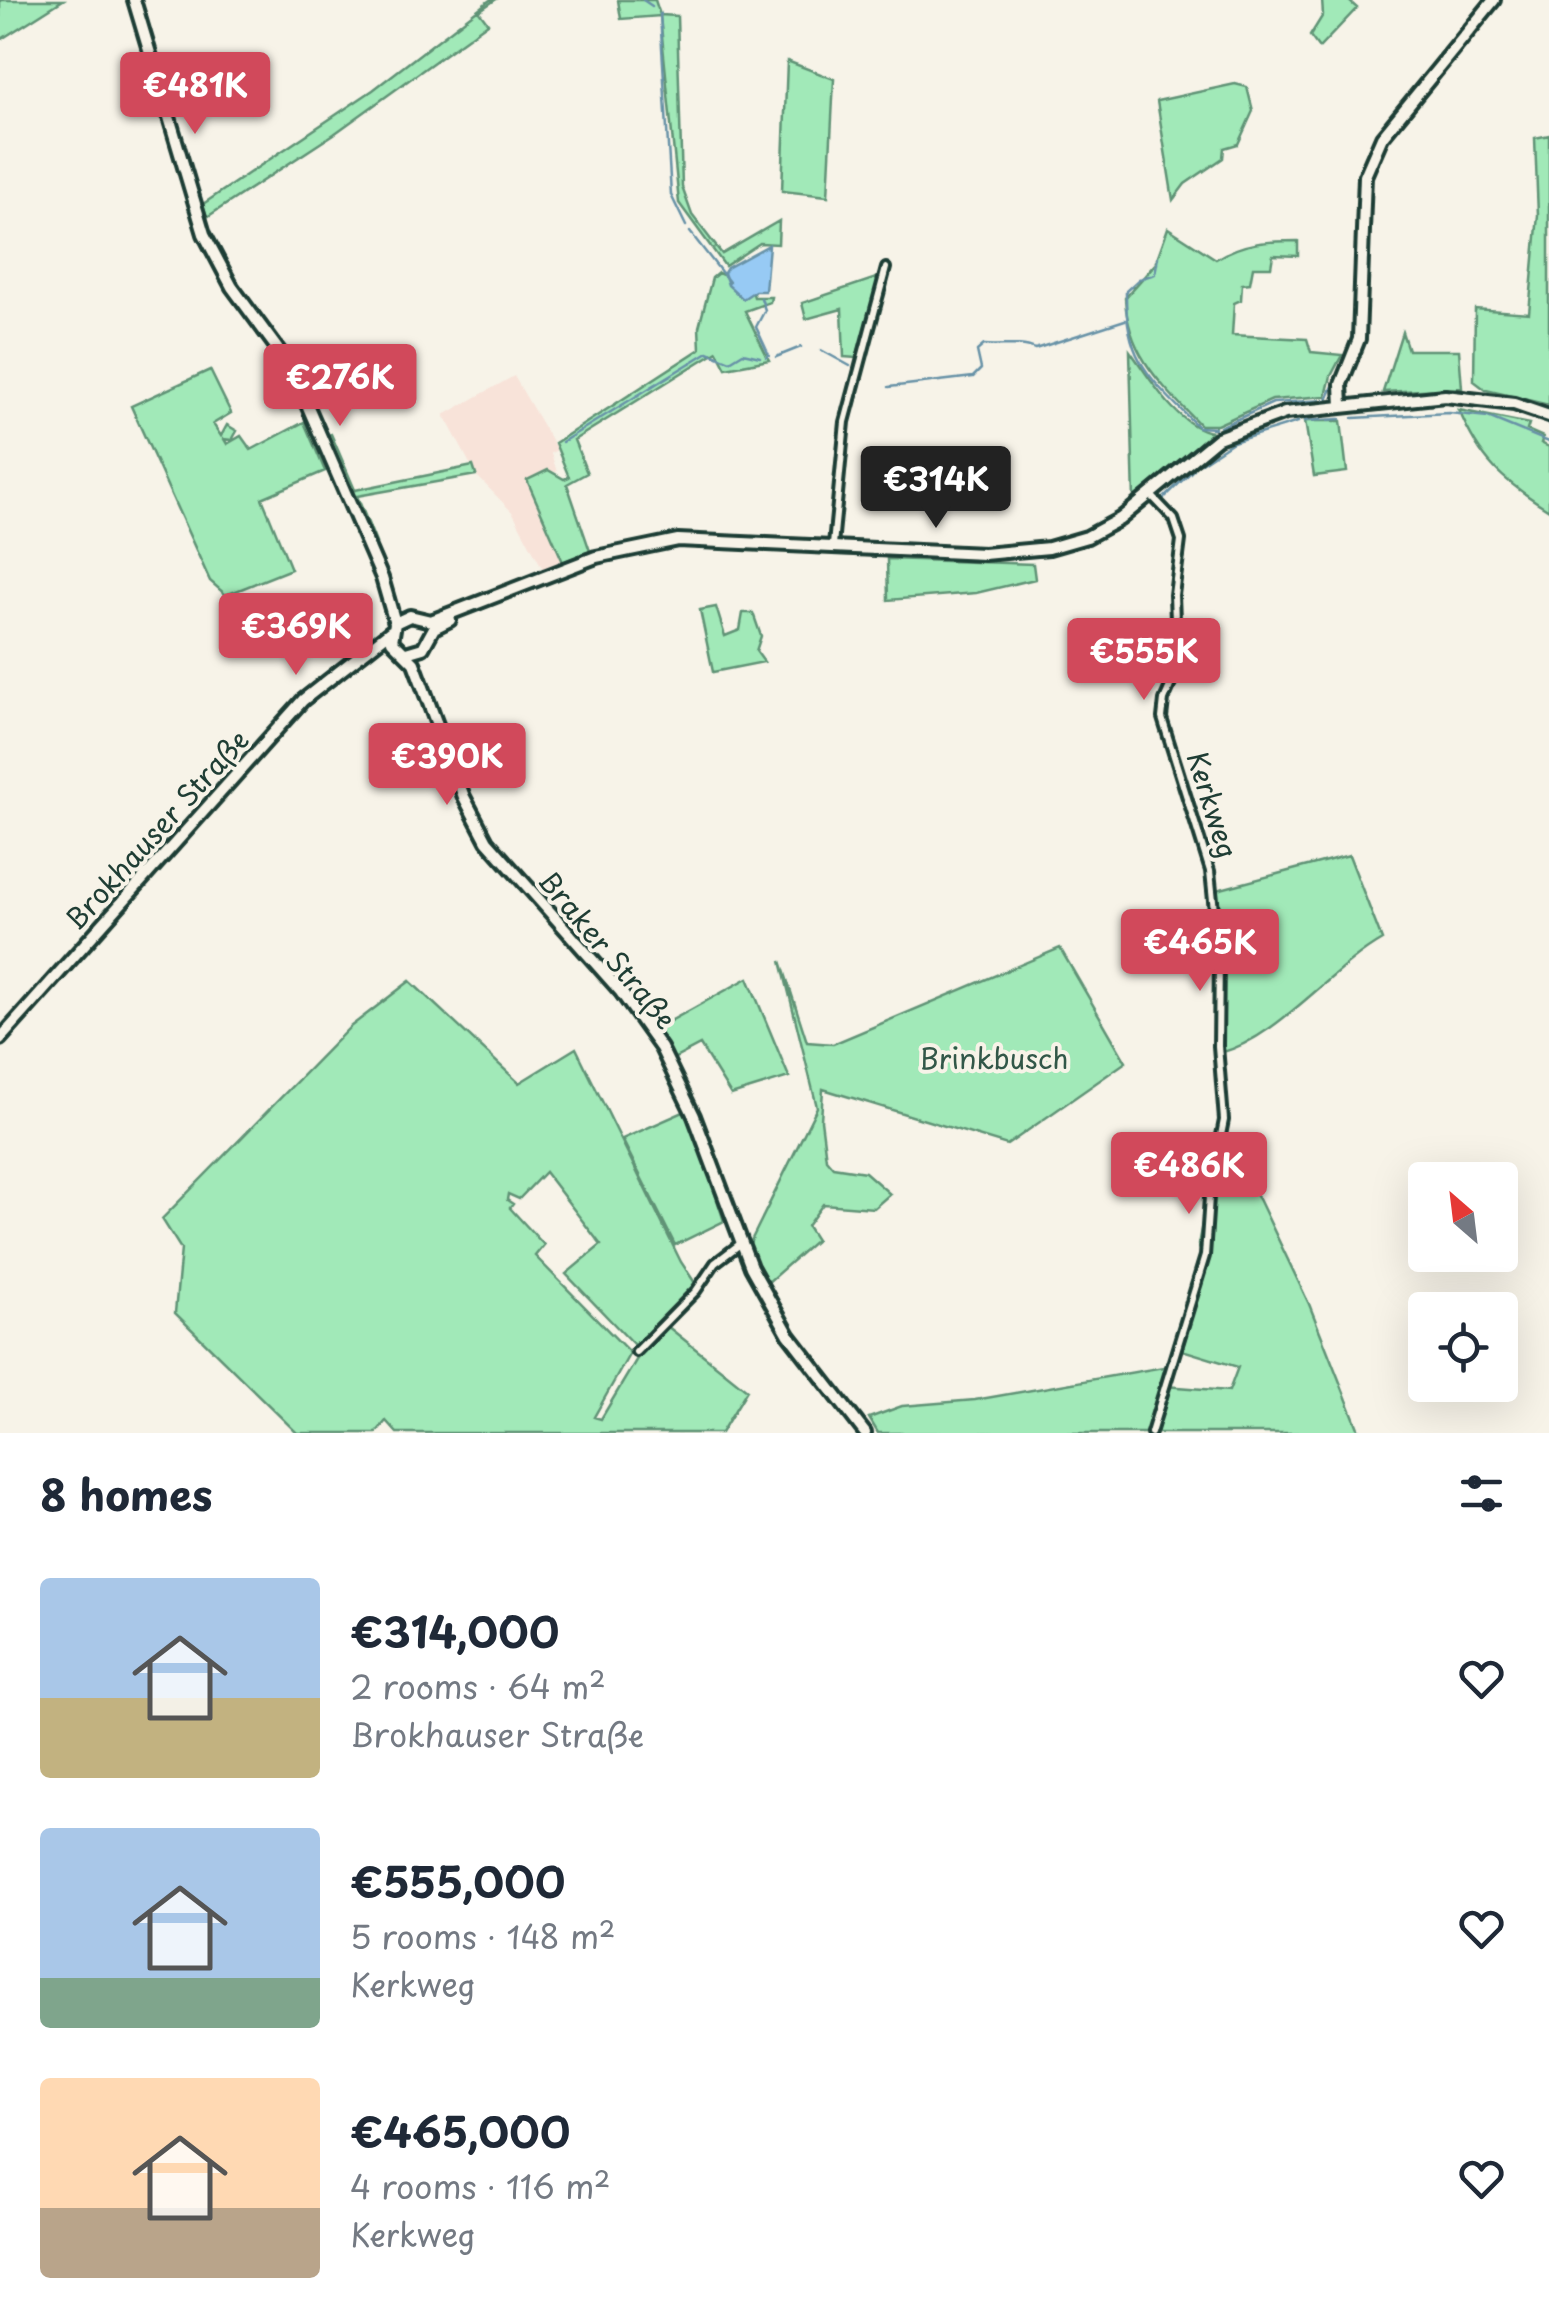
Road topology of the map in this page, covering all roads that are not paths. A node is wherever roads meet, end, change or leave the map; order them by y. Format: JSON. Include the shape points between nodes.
{"nodes":[{"id":1,"x":134,"y":0,"type":"edge"},
{"id":2,"x":1494,"y":0,"type":"edge"},
{"id":3,"x":886,"y":268,"type":"dead end"},
{"id":4,"x":1342,"y":406,"type":"junction"},
{"id":5,"x":1549,"y":416,"type":"edge"},
{"id":6,"x":1151,"y":495,"type":"junction"},
{"id":7,"x":833,"y":545,"type":"junction"},
{"id":8,"x":382,"y":578,"type":"junction"},
{"id":9,"x":473,"y":607,"type":"junction"},
{"id":10,"x":416,"y":618,"type":"junction"},
{"id":11,"x":393,"y":627,"type":"junction"},
{"id":12,"x":426,"y":642,"type":"junction"},
{"id":13,"x":402,"y":651,"type":"junction"},
{"id":14,"x":355,"y":659,"type":"junction"},
{"id":15,"x":428,"y":693,"type":"junction"},
{"id":16,"x":0,"y":1040,"type":"edge"},
{"id":17,"x":740,"y":1244,"type":"junction"},
{"id":18,"x":636,"y":1352,"type":"dead end"},
{"id":19,"x":865,"y":1433,"type":"edge"},
{"id":20,"x":1150,"y":1433,"type":"edge"}],
"edges":[{"from":1,"to":8,"type":"street","via":[[204,234],[299,386]]},
{"from":2,"to":4,"type":"street","via":[[1372,156],[1365,176],[1359,338],[1341,384]]},
{"from":3,"to":7,"type":"street","via":[[844,422]]},
{"from":4,"to":5,"type":"street","via":[[1472,397]]},
{"from":4,"to":6,"type":"street","via":[[1238,428],[1203,448]]},
{"from":6,"to":7,"type":"street","via":[[1087,538],[1039,550],[984,554]]},
{"from":6,"to":20,"type":"street","name":"Kerkweg","via":[[1180,534],[1177,670],[1162,718],[1210,872],[1220,959],[1224,1120],[1206,1256]]},
{"from":7,"to":9,"type":"street","via":[[714,539],[649,544]]},
{"from":8,"to":10,"type":"street","via":[[402,610]]},
{"from":8,"to":11,"type":"street"},
{"from":9,"to":10,"type":"street"},
{"from":9,"to":12,"type":"street","via":[[434,628]]},
{"from":10,"to":11,"type":"street","name":"Brokhauser Straße"},
{"from":10,"to":12,"type":"street","name":"Braker Straße"},
{"from":11,"to":13,"type":"street","name":"Braker Straße"},
{"from":11,"to":14,"type":"street","name":"Brokhauser Straße"},
{"from":12,"to":13,"type":"street","name":"Brokhauser Straße"},
{"from":12,"to":15,"type":"street","name":"Braker Straße"},
{"from":13,"to":14,"type":"street","name":"Brokhauser Straße","via":[[388,648]]},
{"from":13,"to":15,"type":"street","name":"Braker Straße"},
{"from":14,"to":16,"type":"street","name":"Brokhauser Straße","via":[[303,700]]},
{"from":15,"to":17,"type":"street","name":"Braker Straße","via":[[486,842],[620,992],[668,1059]]},
{"from":17,"to":18,"type":"street"},
{"from":17,"to":19,"type":"street","name":"Braker Straße","via":[[789,1335]]}]}
